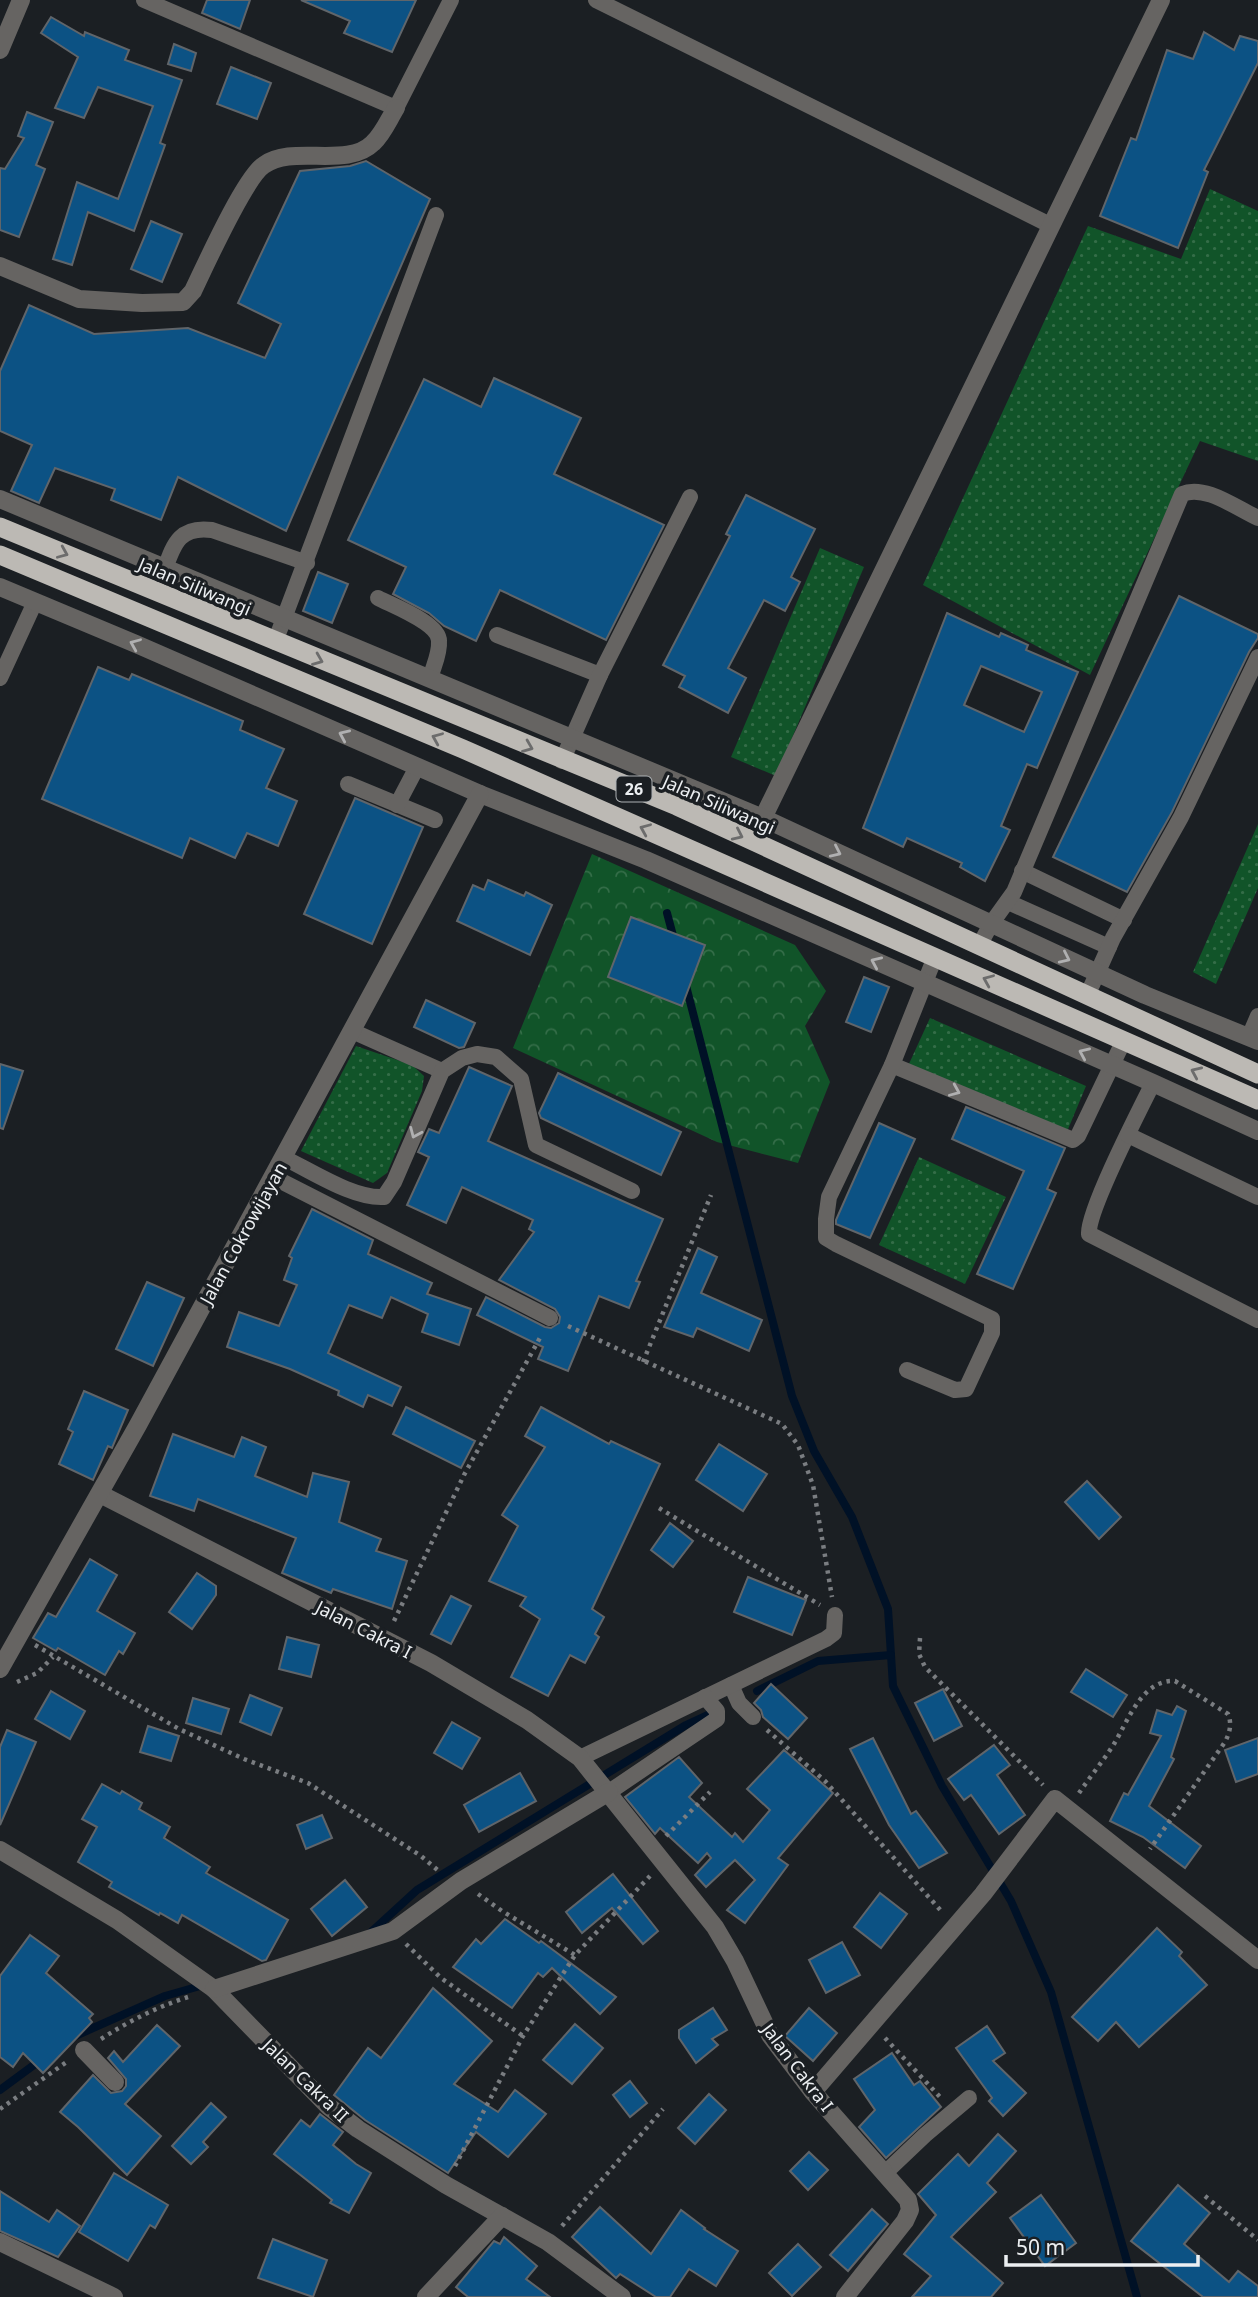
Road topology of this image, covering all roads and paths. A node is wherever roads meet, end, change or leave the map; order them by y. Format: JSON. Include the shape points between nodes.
{"nodes":[{"id":1,"x":21,"y":0,"type":"edge"},
{"id":2,"x":144,"y":0,"type":"edge"},
{"id":3,"x":451,"y":0,"type":"edge"},
{"id":4,"x":596,"y":0,"type":"edge"},
{"id":5,"x":1161,"y":0,"type":"edge"},
{"id":6,"x":1,"y":43,"type":"edge"},
{"id":7,"x":396,"y":108,"type":"junction"},
{"id":8,"x":436,"y":215,"type":"dead end"},
{"id":9,"x":1050,"y":225,"type":"junction"},
{"id":10,"x":0,"y":266,"type":"edge"},
{"id":11,"x":690,"y":497,"type":"dead end"},
{"id":12,"x":0,"y":499,"type":"edge"},
{"id":13,"x":1258,"y":518,"type":"edge"},
{"id":14,"x":0,"y":527,"type":"edge"},
{"id":15,"x":0,"y":555,"type":"edge"},
{"id":16,"x":307,"y":563,"type":"junction"},
{"id":17,"x":165,"y":569,"type":"junction"},
{"id":18,"x":0,"y":587,"type":"edge"},
{"id":19,"x":378,"y":598,"type":"dead end"},
{"id":20,"x":35,"y":602,"type":"junction"},
{"id":21,"x":285,"y":619,"type":"junction"},
{"id":22,"x":497,"y":635,"type":"dead end"},
{"id":23,"x":0,"y":637,"type":"edge"},
{"id":24,"x":275,"y":642,"type":"junction"},
{"id":25,"x":15,"y":647,"type":"junction"},
{"id":26,"x":1258,"y":657,"type":"edge"},
{"id":27,"x":600,"y":675,"type":"junction"},
{"id":28,"x":0,"y":678,"type":"edge"},
{"id":29,"x":429,"y":679,"type":"junction"},
{"id":30,"x":571,"y":737,"type":"junction"},
{"id":31,"x":562,"y":761,"type":"junction"},
{"id":32,"x":417,"y":767,"type":"junction"},
{"id":33,"x":348,"y":784,"type":"dead end"},
{"id":34,"x":480,"y":794,"type":"junction"},
{"id":35,"x":397,"y":805,"type":"junction"},
{"id":36,"x":764,"y":818,"type":"junction"},
{"id":37,"x":435,"y":820,"type":"dead end"},
{"id":38,"x":1022,"y":870,"type":"junction"},
{"id":39,"x":1008,"y":902,"type":"junction"},
{"id":40,"x":1124,"y":920,"type":"junction"},
{"id":41,"x":991,"y":924,"type":"junction"},
{"id":42,"x":979,"y":946,"type":"junction"},
{"id":43,"x":1109,"y":947,"type":"junction"},
{"id":44,"x":935,"y":957,"type":"junction"},
{"id":45,"x":1097,"y":973,"type":"junction"},
{"id":46,"x":924,"y":983,"type":"junction"},
{"id":47,"x":1087,"y":996,"type":"junction"},
{"id":48,"x":1258,"y":1016,"type":"edge"},
{"id":49,"x":352,"y":1031,"type":"junction"},
{"id":50,"x":1253,"y":1039,"type":"edge"},
{"id":51,"x":1124,"y":1040,"type":"junction"},
{"id":52,"x":891,"y":1065,"type":"junction"},
{"id":53,"x":1111,"y":1065,"type":"junction"},
{"id":54,"x":442,"y":1071,"type":"junction"},
{"id":55,"x":1258,"y":1074,"type":"edge"},
{"id":56,"x":1153,"y":1083,"type":"junction"},
{"id":57,"x":1258,"y":1100,"type":"edge"},
{"id":58,"x":1258,"y":1131,"type":"edge"},
{"id":59,"x":1128,"y":1135,"type":"junction"},
{"id":60,"x":284,"y":1158,"type":"junction"},
{"id":61,"x":273,"y":1177,"type":"junction"},
{"id":62,"x":632,"y":1191,"type":"dead end"},
{"id":63,"x":711,"y":1195,"type":"dead end"},
{"id":64,"x":1258,"y":1197,"type":"edge"},
{"id":65,"x":550,"y":1318,"type":"junction"},
{"id":66,"x":1258,"y":1320,"type":"edge"},
{"id":67,"x":643,"y":1362,"type":"junction"},
{"id":68,"x":908,"y":1370,"type":"dead end"},
{"id":69,"x":100,"y":1494,"type":"junction"},
{"id":70,"x":659,"y":1508,"type":"dead end"},
{"id":71,"x":835,"y":1615,"type":"junction"},
{"id":72,"x":20,"y":1634,"type":"junction"},
{"id":73,"x":920,"y":1638,"type":"dead end"},
{"id":74,"x":385,"y":1640,"type":"junction"},
{"id":75,"x":53,"y":1657,"type":"junction"},
{"id":76,"x":0,"y":1669,"type":"edge"},
{"id":77,"x":731,"y":1685,"type":"junction"},
{"id":78,"x":10,"y":1686,"type":"dead end"},
{"id":79,"x":711,"y":1704,"type":"junction"},
{"id":80,"x":753,"y":1717,"type":"joint"},
{"id":81,"x":584,"y":1763,"type":"junction"},
{"id":82,"x":607,"y":1789,"type":"junction"},
{"id":83,"x":710,"y":1792,"type":"dead end"},
{"id":84,"x":1062,"y":1803,"type":"junction"},
{"id":85,"x":0,"y":1850,"type":"edge"},
{"id":86,"x":658,"y":1856,"type":"junction"},
{"id":87,"x":1139,"y":1865,"type":"junction"},
{"id":88,"x":455,"y":1881,"type":"junction"},
{"id":89,"x":956,"y":1926,"type":"junction"},
{"id":90,"x":393,"y":1931,"type":"junction"},
{"id":91,"x":575,"y":1955,"type":"junction"},
{"id":92,"x":1258,"y":1960,"type":"edge"},
{"id":93,"x":210,"y":1986,"type":"junction"},
{"id":94,"x":872,"y":2024,"type":"junction"},
{"id":95,"x":523,"y":2036,"type":"junction"},
{"id":96,"x":84,"y":2050,"type":"dead end"},
{"id":97,"x":115,"y":2082,"type":"dead end"},
{"id":98,"x":813,"y":2092,"type":"junction"},
{"id":99,"x":969,"y":2098,"type":"dead end"},
{"id":100,"x":663,"y":2109,"type":"dead end"},
{"id":101,"x":953,"y":2112,"type":"junction"},
{"id":102,"x":885,"y":2173,"type":"junction"},
{"id":103,"x":446,"y":2185,"type":"junction"},
{"id":104,"x":1205,"y":2196,"type":"dead end"},
{"id":105,"x":502,"y":2216,"type":"junction"},
{"id":106,"x":1258,"y":2240,"type":"edge"},
{"id":107,"x":0,"y":2242,"type":"edge"},
{"id":108,"x":548,"y":2242,"type":"junction"},
{"id":109,"x":114,"y":2297,"type":"edge"},
{"id":110,"x":426,"y":2297,"type":"edge"},
{"id":111,"x":622,"y":2297,"type":"edge"},
{"id":112,"x":845,"y":2297,"type":"edge"}],
"edges":[{"from":1,"to":6,"type":"street"},
{"from":2,"to":7,"type":"lane"},
{"from":3,"to":7,"type":"lane"},
{"from":4,"to":9,"type":"lane"},
{"from":5,"to":9,"type":"street"},
{"from":7,"to":10,"type":"street","via":[[373,143],[358,152],[282,157],[261,167],[194,291],[183,302],[79,299]]},
{"from":8,"to":16,"type":"lane"},
{"from":9,"to":36,"type":"street"},
{"from":11,"to":27,"type":"lane"},
{"from":12,"to":17,"type":"street"},
{"from":13,"to":38,"type":"lane","via":[[1204,492],[1182,494]]},
{"from":14,"to":24,"type":"highway","name":"Jalan Siliwangi","number":"26","one_way":true},
{"from":44,"to":15,"type":"highway","number":"26","one_way":true,"via":[[450,744]]},
{"from":16,"to":17,"type":"lane","via":[[197,528],[181,536]]},
{"from":16,"to":21,"type":"lane"},
{"from":17,"to":21,"type":"street"},
{"from":18,"to":20,"type":"street"},
{"from":19,"to":29,"type":"lane","via":[[437,631],[438,652]]},
{"from":20,"to":25,"type":"lane"},
{"from":32,"to":20,"type":"street","one_way":true},
{"from":21,"to":24,"type":"lane"},
{"from":21,"to":29,"type":"street"},
{"from":22,"to":27,"type":"lane"},
{"from":23,"to":25,"type":"lane"},
{"from":24,"to":31,"type":"highway","name":"Jalan Siliwangi","number":"26","one_way":true},
{"from":25,"to":28,"type":"lane"},
{"from":26,"to":40,"type":"lane","via":[[1181,817]]},
{"from":27,"to":30,"type":"lane"},
{"from":29,"to":30,"type":"street"},
{"from":30,"to":31,"type":"lane"},
{"from":30,"to":36,"type":"street"},
{"from":31,"to":42,"type":"highway","name":"Jalan Siliwangi","number":"26","one_way":true,"via":[[677,806]]},
{"from":32,"to":34,"type":"street"},
{"from":32,"to":35,"type":"lane"},
{"from":33,"to":35,"type":"lane"},
{"from":46,"to":34,"type":"street","one_way":true,"via":[[646,860]]},
{"from":34,"to":49,"type":"street","name":"Jalan Cokrowijayan"},
{"from":35,"to":37,"type":"lane"},
{"from":36,"to":41,"type":"street","one_way":true},
{"from":38,"to":39,"type":"lane"},
{"from":38,"to":40,"type":"lane"},
{"from":39,"to":41,"type":"lane"},
{"from":39,"to":43,"type":"lane"},
{"from":40,"to":43,"type":"lane"},
{"from":41,"to":42,"type":"lane"},
{"from":41,"to":45,"type":"street","one_way":true},
{"from":42,"to":47,"type":"highway","name":"Jalan Siliwangi","number":"26"},
{"from":43,"to":45,"type":"lane"},
{"from":44,"to":46,"type":"lane"},
{"from":51,"to":44,"type":"highway","number":"26","one_way":true},
{"from":45,"to":47,"type":"lane"},
{"from":45,"to":50,"type":"street"},
{"from":46,"to":52,"type":"lane"},
{"from":53,"to":46,"type":"street","one_way":true},
{"from":47,"to":55,"type":"highway","name":"Jalan Siliwangi","number":"26"},
{"from":48,"to":50,"type":"lane"},
{"from":49,"to":54,"type":"lane"},
{"from":49,"to":60,"type":"street","name":"Jalan Cokrowijayan"},
{"from":51,"to":53,"type":"lane"},
{"from":57,"to":51,"type":"highway","number":"26","one_way":true},
{"from":52,"to":53,"type":"lane","one_way":true,"via":[[1073,1140]]},
{"from":52,"to":68,"type":"lane","via":[[829,1198],[826,1238],[986,1315],[993,1326],[963,1391]]},
{"from":53,"to":56,"type":"street"},
{"from":54,"to":60,"type":"lane","one_way":true,"via":[[384,1197],[371,1198],[350,1190]]},
{"from":54,"to":62,"type":"lane","via":[[477,1054],[496,1057],[521,1079],[536,1145]]},
{"from":56,"to":58,"type":"street"},
{"from":56,"to":59,"type":"lane"},
{"from":59,"to":64,"type":"lane"},
{"from":59,"to":66,"type":"lane","via":[[1088,1226],[1089,1234]]},
{"from":60,"to":61,"type":"street","name":"Jalan Cokrowijayan"},
{"from":61,"to":65,"type":"lane"},
{"from":61,"to":69,"type":"street","name":"Jalan Cokrowijayan"},
{"from":63,"to":67,"type":"path"},
{"from":65,"to":67,"type":"path"},
{"from":65,"to":74,"type":"path","via":[[464,1475]]},
{"from":67,"to":71,"type":"path","via":[[782,1424],[798,1445],[813,1485]]},
{"from":69,"to":72,"type":"street","name":"Jalan Cokrowijayan"},
{"from":69,"to":74,"type":"street","name":"Jalan Cakra I"},
{"from":70,"to":71,"type":"path"},
{"from":71,"to":77,"type":"lane","via":[[834,1633],[827,1639]]},
{"from":72,"to":75,"type":"path"},
{"from":72,"to":76,"type":"street","name":"Jalan Cokrowijayan"},
{"from":73,"to":84,"type":"path","via":[[919,1654],[925,1667]]},
{"from":74,"to":81,"type":"street","name":"Jalan Cakra I","via":[[472,1686]]},
{"from":75,"to":78,"type":"path","via":[[37,1673]]},
{"from":75,"to":88,"type":"path","via":[[178,1729],[308,1783]]},
{"from":77,"to":79,"type":"lane"},
{"from":77,"to":80,"type":"lane","via":[[739,1703]]},
{"from":79,"to":81,"type":"lane"},
{"from":79,"to":82,"type":"lane","via":[[717,1719]]},
{"from":80,"to":89,"type":"path","via":[[825,1781]]},
{"from":81,"to":82,"type":"street","name":"Jalan Cakra I"},
{"from":82,"to":86,"type":"street","name":"Jalan Cakra I"},
{"from":82,"to":88,"type":"street"},
{"from":83,"to":86,"type":"path"},
{"from":84,"to":87,"type":"street"},
{"from":84,"to":87,"type":"path","via":[[1113,1745],[1140,1698],[1155,1685],[1175,1681],[1228,1714],[1230,1733],[1225,1742]]},
{"from":84,"to":89,"type":"street"},
{"from":85,"to":93,"type":"street","name":"Jalan Cakra II","via":[[117,1920]]},
{"from":86,"to":91,"type":"path"},
{"from":86,"to":98,"type":"street","name":"Jalan Cakra I","via":[[715,1927],[770,2035]]},
{"from":87,"to":92,"type":"street"},
{"from":88,"to":90,"type":"street"},
{"from":88,"to":91,"type":"path"},
{"from":89,"to":94,"type":"street"},
{"from":90,"to":93,"type":"street"},
{"from":90,"to":95,"type":"path","via":[[441,1979]]},
{"from":91,"to":95,"type":"path"},
{"from":93,"to":103,"type":"street","name":"Jalan Cakra II","via":[[328,2106]]},
{"from":94,"to":98,"type":"street"},
{"from":94,"to":101,"type":"path"},
{"from":95,"to":103,"type":"path"},
{"from":96,"to":97,"type":"street"},
{"from":98,"to":102,"type":"street","name":"Jalan Cakra I"},
{"from":99,"to":101,"type":"lane"},
{"from":100,"to":108,"type":"path"},
{"from":101,"to":102,"type":"lane"},
{"from":102,"to":112,"type":"street","name":"Jalan Cakra I","via":[[908,2200],[910,2210]]},
{"from":103,"to":105,"type":"street","name":"Jalan Cakra II"},
{"from":104,"to":106,"type":"path"},
{"from":105,"to":108,"type":"street","name":"Jalan Cakra II"},
{"from":105,"to":110,"type":"street"},
{"from":107,"to":109,"type":"street"},
{"from":108,"to":111,"type":"street","name":"Jalan Cakra II"}]}
